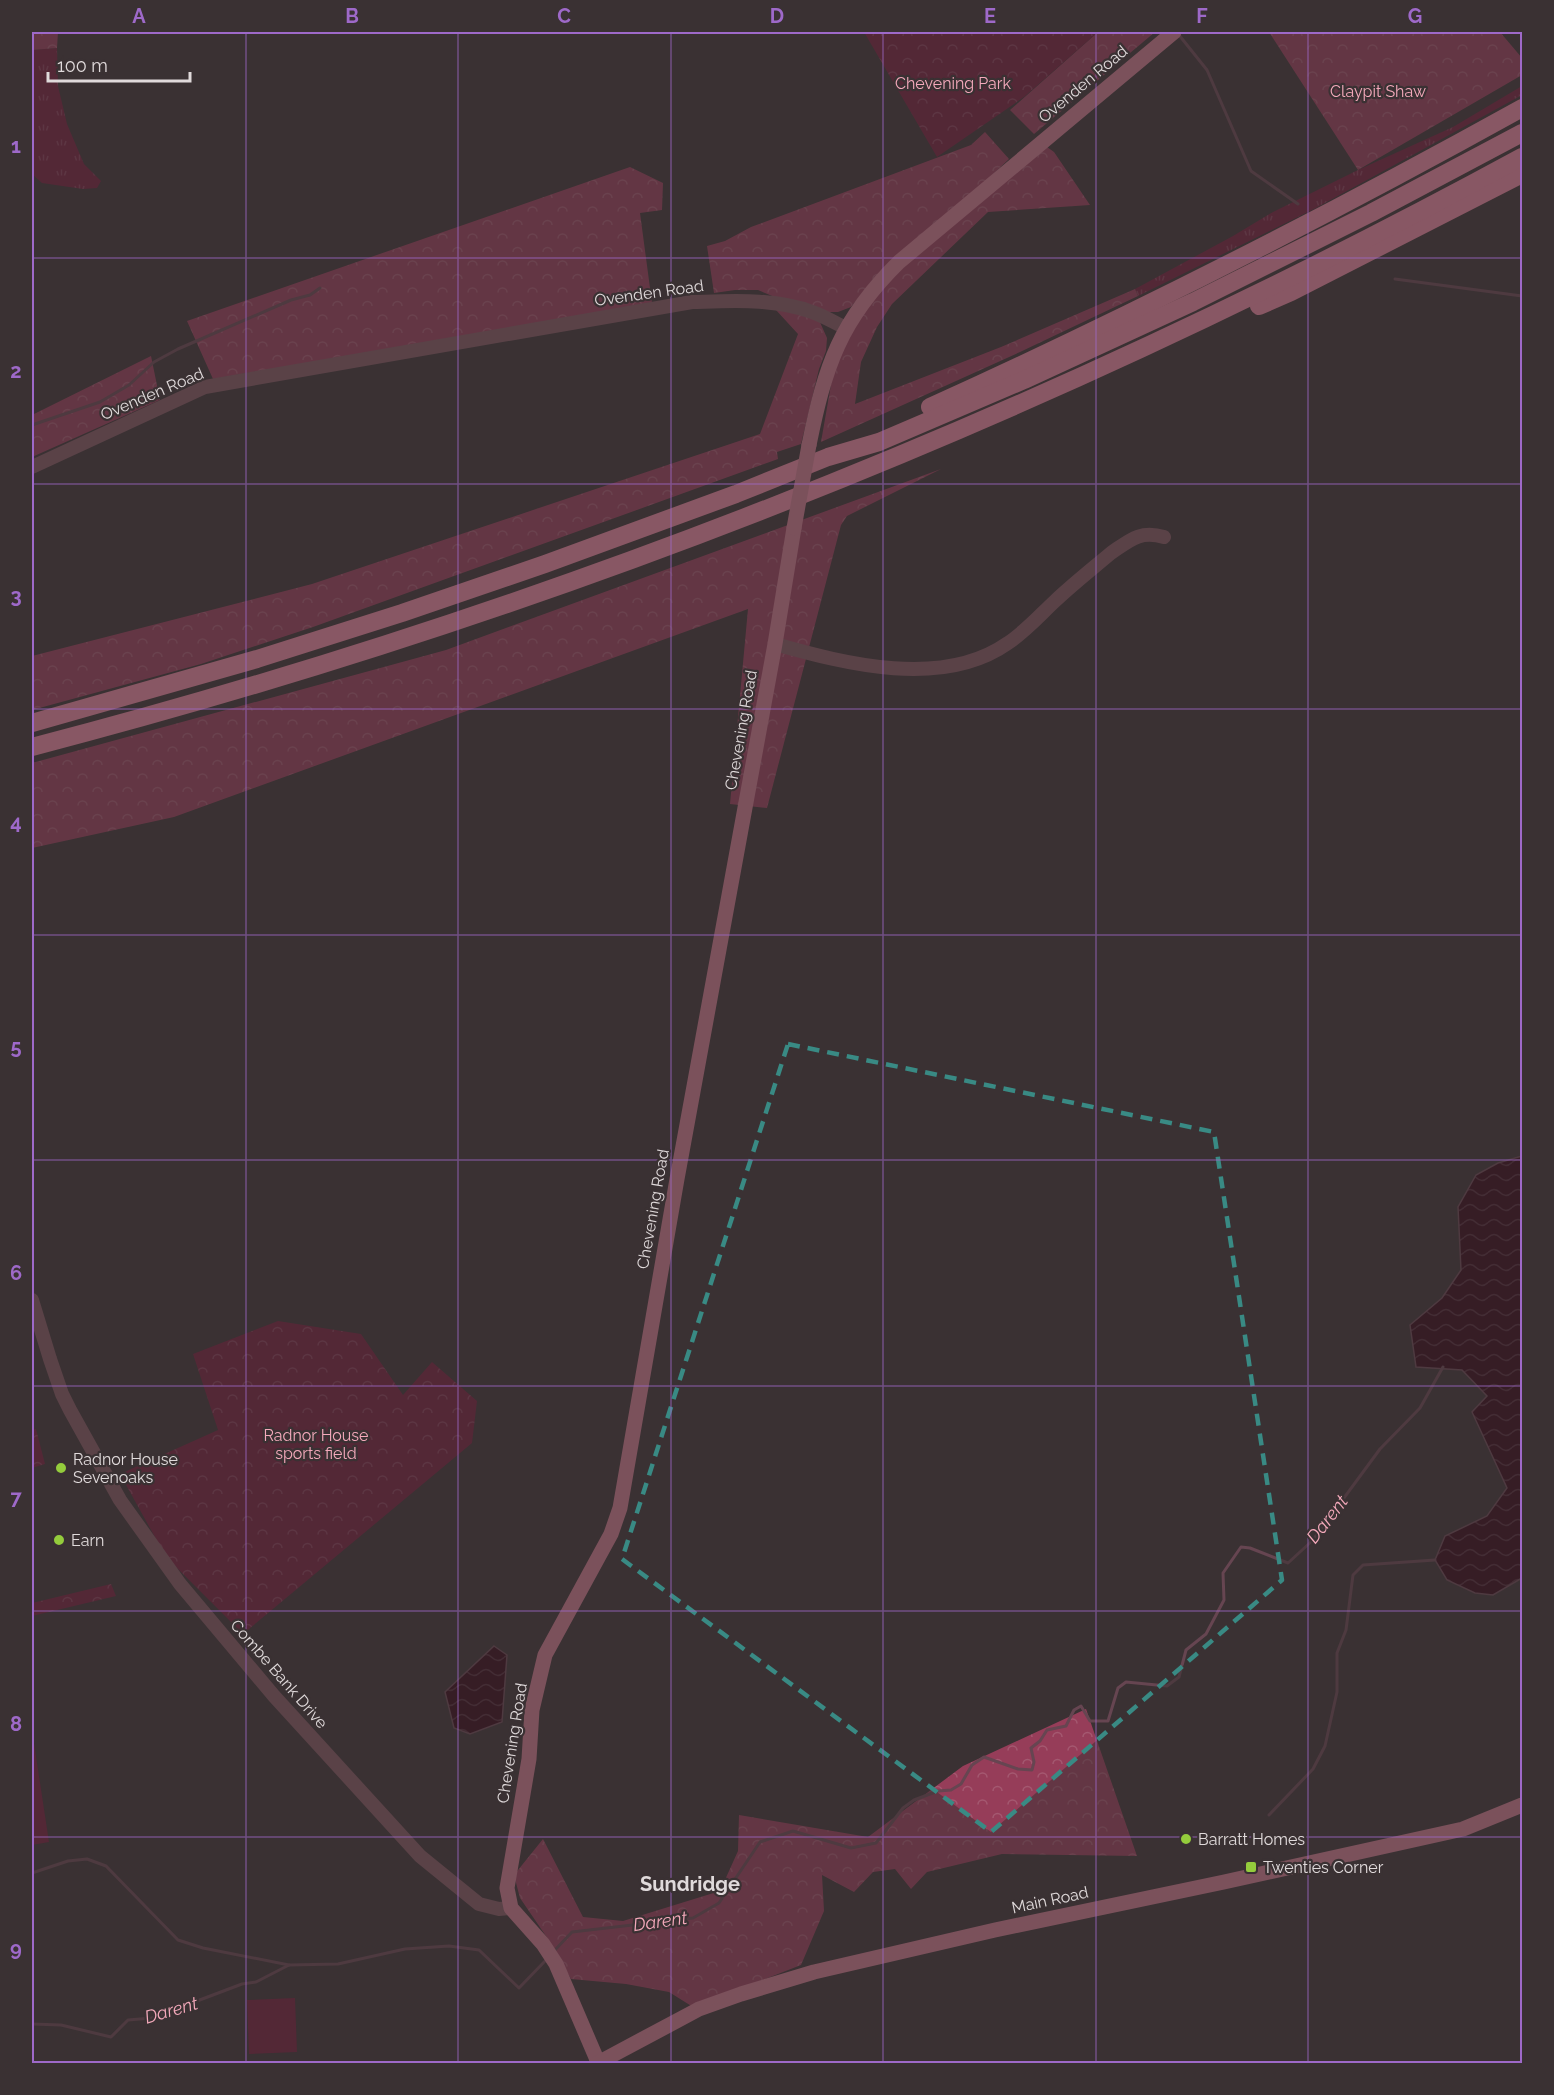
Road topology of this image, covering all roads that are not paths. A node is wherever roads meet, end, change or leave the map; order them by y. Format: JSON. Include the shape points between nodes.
{"nodes":[{"id":1,"x":1174,"y":32,"type":"edge"},
{"id":2,"x":1522,"y":108,"type":"edge"},
{"id":3,"x":1522,"y":133,"type":"edge"},
{"id":4,"x":1522,"y":157,"type":"edge"},
{"id":5,"x":1522,"y":174,"type":"edge"},
{"id":6,"x":846,"y":328,"type":"junction"},
{"id":7,"x":1185,"y":329,"type":"junction"},
{"id":8,"x":828,"y":457,"type":"junction"},
{"id":9,"x":32,"y":467,"type":"edge"},
{"id":10,"x":1164,"y":537,"type":"dead end"},
{"id":11,"x":775,"y":644,"type":"junction"},
{"id":12,"x":32,"y":723,"type":"edge"},
{"id":13,"x":32,"y":747,"type":"edge"},
{"id":14,"x":32,"y":1300,"type":"edge"},
{"id":15,"x":1522,"y":1805,"type":"edge"},
{"id":16,"x":511,"y":1908,"type":"junction"},
{"id":17,"x":597,"y":2063,"type":"edge"}],
"edges":[{"from":1,"to":6,"type":"main road","name":"Ovenden Road","via":[[899,262],[862,303]]},
{"from":2,"to":8,"type":"highway","via":[[1165,296]]},
{"from":3,"to":8,"type":"highway","via":[[1326,237],[1109,342],[879,442]]},
{"from":4,"to":7,"type":"highway","via":[[1333,257]]},
{"from":5,"to":7,"type":"highway","via":[[1291,292]]},
{"from":6,"to":9,"type":"street","name":"Ovenden Road","via":[[811,311],[784,305],[751,301],[681,304],[205,387]]},
{"from":6,"to":11,"type":"main road","name":"Chevening Road","bridge":true,"via":[[826,373],[809,445]]},
{"from":7,"to":13,"type":"highway","via":[[905,454],[605,570],[311,668]]},
{"from":8,"to":12,"type":"highway","via":[[592,548],[383,620]]},
{"from":10,"to":11,"type":"street","via":[[1140,535],[1128,541],[1008,644],[982,659],[950,668],[919,670],[868,664]]},
{"from":11,"to":16,"type":"main road","name":"Chevening Road","via":[[624,1488],[611,1534],[545,1655],[532,1710],[529,1759],[507,1888]]},
{"from":14,"to":16,"type":"street","name":"Combe Bank Drive","via":[[70,1410],[120,1500],[180,1584],[274,1696],[420,1856],[479,1904]]},
{"from":15,"to":17,"type":"main road","name":"Main Road","via":[[1463,1829],[814,1972],[699,2009]]},
{"from":16,"to":17,"type":"main road","via":[[556,1964]]}]}
